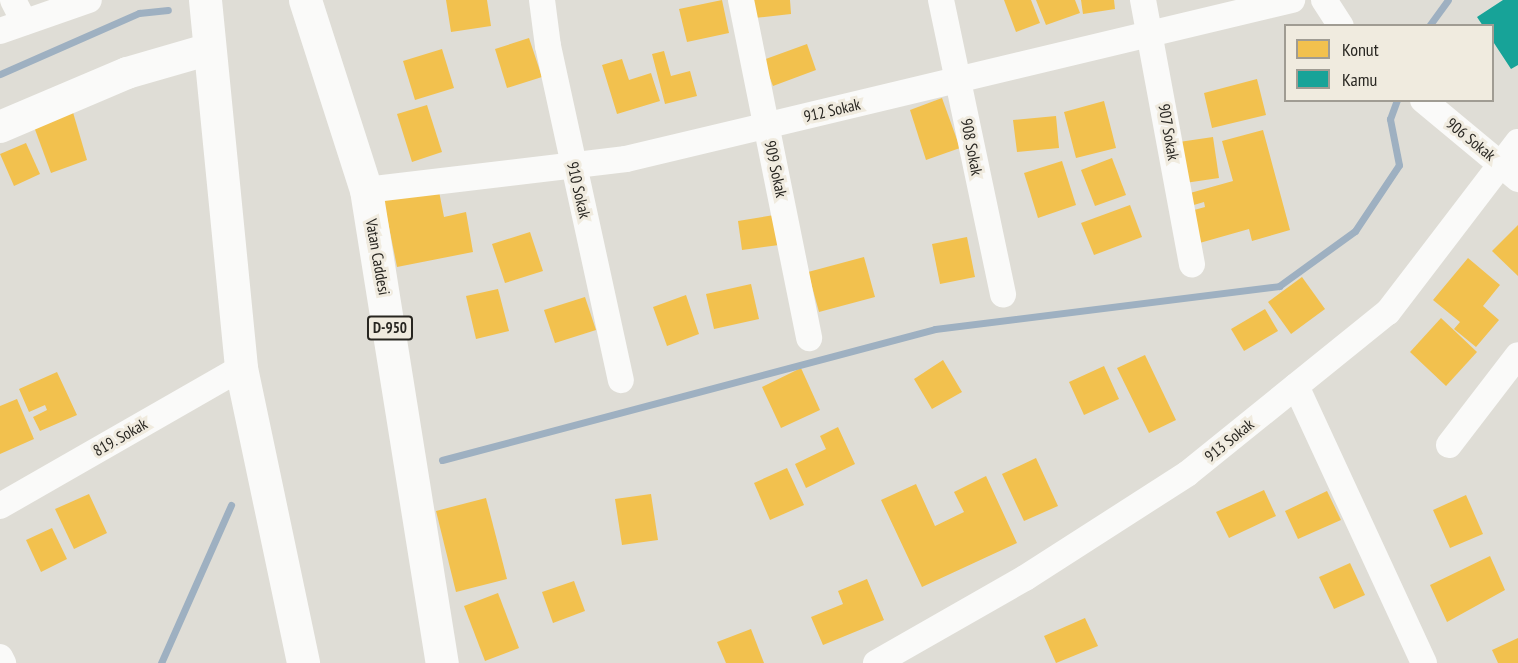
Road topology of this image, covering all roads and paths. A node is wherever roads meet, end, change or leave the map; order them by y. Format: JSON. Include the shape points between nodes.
{"nodes":[{"id":1,"x":89,"y":0,"type":"edge"},
{"id":2,"x":205,"y":0,"type":"edge"},
{"id":3,"x":305,"y":0,"type":"edge"},
{"id":4,"x":542,"y":0,"type":"edge"},
{"id":5,"x":741,"y":0,"type":"edge"},
{"id":6,"x":941,"y":0,"type":"edge"},
{"id":7,"x":1143,"y":0,"type":"edge"},
{"id":8,"x":1292,"y":0,"type":"edge"},
{"id":9,"x":1324,"y":0,"type":"edge"},
{"id":10,"x":18,"y":11,"type":"edge"},
{"id":11,"x":1340,"y":24,"type":"edge"},
{"id":12,"x":0,"y":31,"type":"edge"},
{"id":13,"x":1151,"y":34,"type":"junction"},
{"id":14,"x":210,"y":49,"type":"junction"},
{"id":15,"x":960,"y":80,"type":"junction"},
{"id":16,"x":1425,"y":102,"type":"edge"},
{"id":17,"x":767,"y":125,"type":"junction"},
{"id":18,"x":0,"y":128,"type":"edge"},
{"id":19,"x":1518,"y":142,"type":"edge"},
{"id":20,"x":574,"y":167,"type":"junction"},
{"id":21,"x":1510,"y":171,"type":"edge"},
{"id":22,"x":366,"y":190,"type":"junction"},
{"id":23,"x":1192,"y":265,"type":"dead end"},
{"id":24,"x":1003,"y":295,"type":"dead end"},
{"id":25,"x":809,"y":338,"type":"dead end"},
{"id":26,"x":1518,"y":355,"type":"edge"},
{"id":27,"x":240,"y":368,"type":"junction"},
{"id":28,"x":621,"y":380,"type":"dead end"},
{"id":29,"x":1296,"y":386,"type":"junction"},
{"id":30,"x":1449,"y":445,"type":"dead end"},
{"id":31,"x":0,"y":506,"type":"edge"},
{"id":32,"x":0,"y":657,"type":"edge"},
{"id":33,"x":3,"y":663,"type":"edge"},
{"id":34,"x":303,"y":663,"type":"edge"},
{"id":35,"x":442,"y":663,"type":"edge"},
{"id":36,"x":876,"y":663,"type":"edge"},
{"id":37,"x":1424,"y":663,"type":"edge"}],
"edges":[{"from":1,"to":10,"type":"street"},
{"from":2,"to":14,"type":"highway"},
{"from":3,"to":22,"type":"highway","name":"Vatan Caddesi","number":"D-950"},
{"from":4,"to":20,"type":"street","name":"910 Sokak"},
{"from":5,"to":17,"type":"street","name":"909 Sokak"},
{"from":6,"to":15,"type":"street","name":"908 Sokak"},
{"from":7,"to":13,"type":"street","name":"907 Sokak"},
{"from":8,"to":13,"type":"street","name":"912 Sokak"},
{"from":9,"to":11,"type":"street"},
{"from":10,"to":12,"type":"street"},
{"from":13,"to":15,"type":"street","name":"912 Sokak"},
{"from":13,"to":23,"type":"street","name":"907 Sokak"},
{"from":14,"to":18,"type":"street","via":[[127,74]]},
{"from":14,"to":27,"type":"highway"},
{"from":15,"to":17,"type":"street","name":"912 Sokak"},
{"from":15,"to":24,"type":"street","name":"908 Sokak"},
{"from":16,"to":21,"type":"street","name":"906 Sokak"},
{"from":17,"to":20,"type":"street","name":"912 Sokak"},
{"from":17,"to":25,"type":"street","name":"909 Sokak"},
{"from":19,"to":21,"type":"street","name":"913 Sokak"},
{"from":20,"to":22,"type":"street","name":"912 Sokak"},
{"from":20,"to":28,"type":"street","name":"910 Sokak"},
{"from":21,"to":29,"type":"street","name":"913 Sokak","via":[[1388,312]]},
{"from":22,"to":35,"type":"highway","name":"Vatan Caddesi","number":"D-950"},
{"from":26,"to":30,"type":"street"},
{"from":27,"to":31,"type":"street","name":"819. Sokak"},
{"from":27,"to":34,"type":"highway"},
{"from":29,"to":36,"type":"street","name":"913 Sokak","via":[[1187,474],[1025,578]]},
{"from":29,"to":37,"type":"street"},
{"from":32,"to":33,"type":"street"}]}
